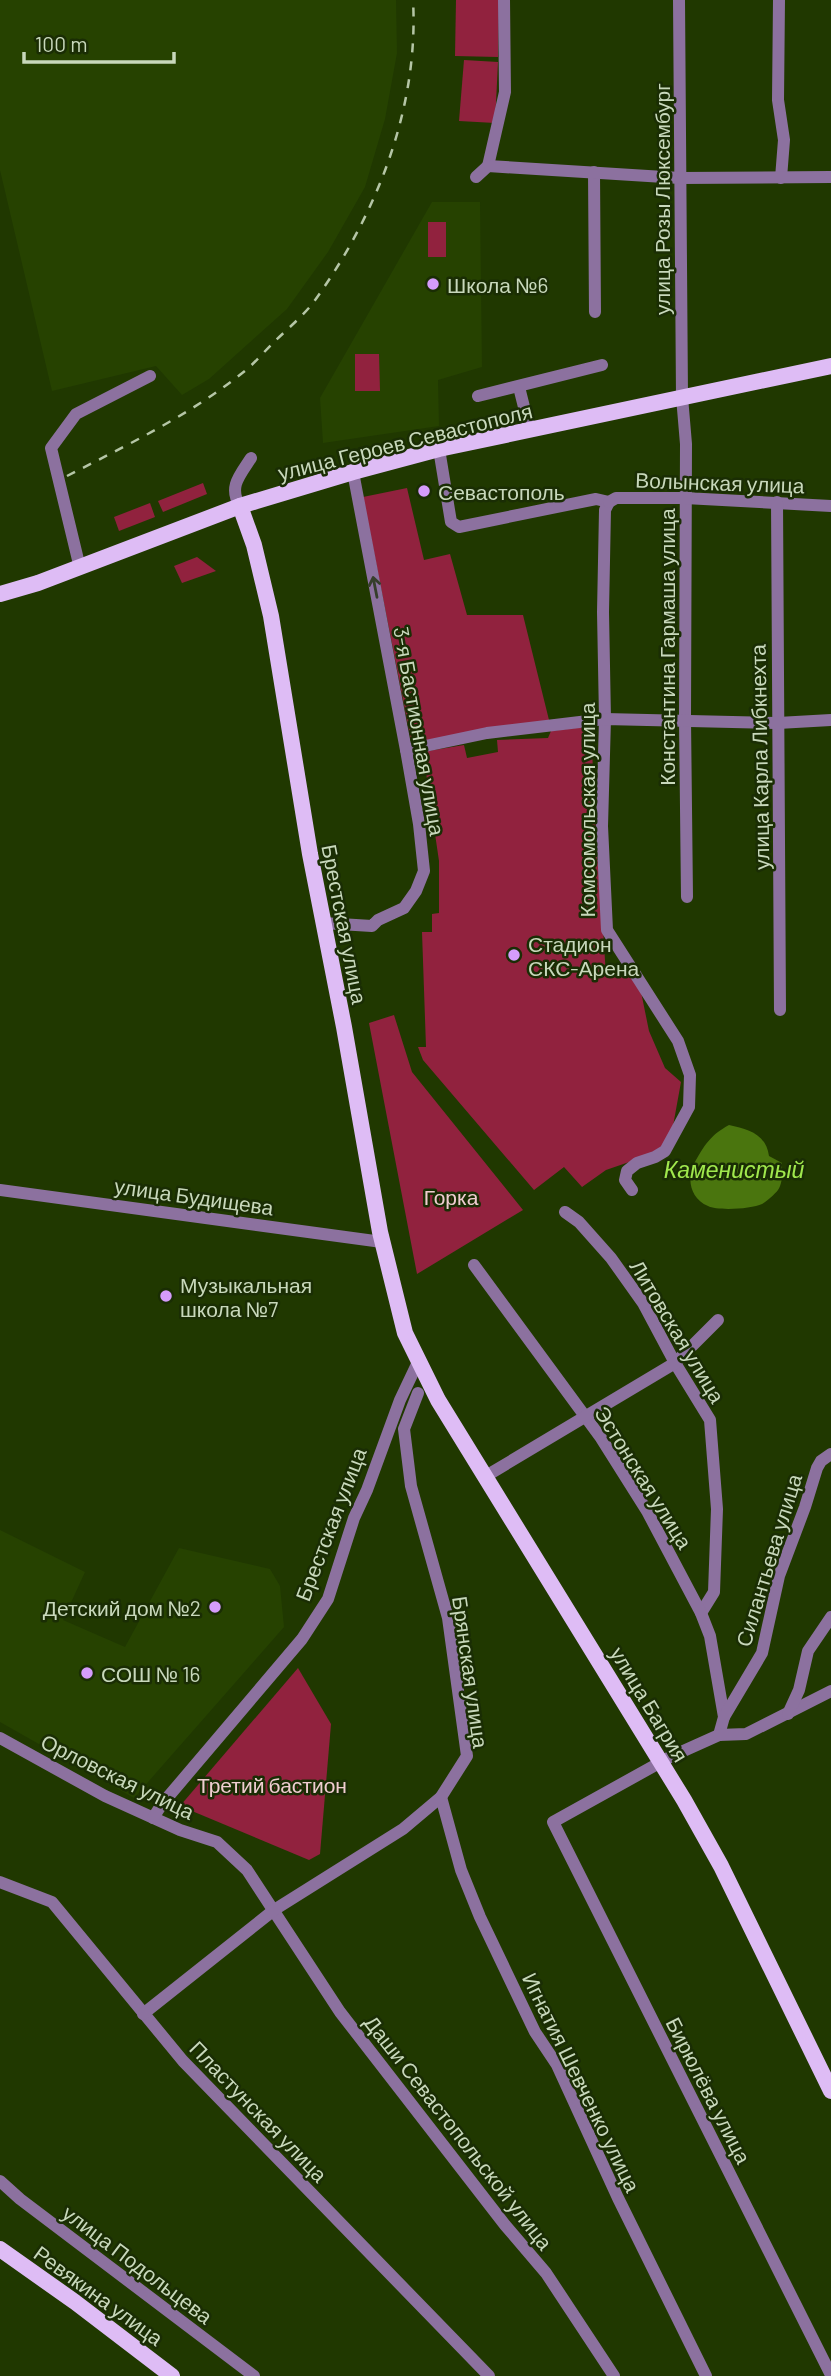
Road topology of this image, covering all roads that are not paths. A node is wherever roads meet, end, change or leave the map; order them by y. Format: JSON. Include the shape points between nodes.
{"nodes":[{"id":1,"x":504,"y":0,"type":"edge"},
{"id":2,"x":679,"y":0,"type":"edge"},
{"id":3,"x":779,"y":0,"type":"edge"},
{"id":4,"x":488,"y":166,"type":"junction"},
{"id":5,"x":594,"y":172,"type":"junction"},
{"id":6,"x":476,"y":177,"type":"dead end"},
{"id":7,"x":782,"y":177,"type":"junction"},
{"id":8,"x":831,"y":177,"type":"edge"},
{"id":9,"x":680,"y":178,"type":"junction"},
{"id":10,"x":595,"y":312,"type":"dead end"},
{"id":11,"x":602,"y":365,"type":"dead end"},
{"id":12,"x":831,"y":366,"type":"edge"},
{"id":13,"x":150,"y":376,"type":"dead end"},
{"id":14,"x":519,"y":387,"type":"junction"},
{"id":15,"x":478,"y":396,"type":"dead end"},
{"id":16,"x":682,"y":397,"type":"junction"},
{"id":17,"x":530,"y":431,"type":"junction"},
{"id":18,"x":439,"y":449,"type":"junction"},
{"id":19,"x":251,"y":458,"type":"dead end"},
{"id":20,"x":353,"y":472,"type":"junction"},
{"id":21,"x":685,"y":498,"type":"junction"},
{"id":22,"x":608,"y":502,"type":"junction"},
{"id":23,"x":777,"y":502,"type":"junction"},
{"id":24,"x":240,"y":506,"type":"junction"},
{"id":25,"x":831,"y":506,"type":"edge"},
{"id":26,"x":80,"y":568,"type":"junction"},
{"id":27,"x":0,"y":594,"type":"edge"},
{"id":28,"x":605,"y":719,"type":"junction"},
{"id":29,"x":685,"y":719,"type":"junction"},
{"id":30,"x":831,"y":720,"type":"edge"},
{"id":31,"x":778,"y":723,"type":"junction"},
{"id":32,"x":406,"y":750,"type":"junction"},
{"id":33,"x":687,"y":897,"type":"dead end"},
{"id":34,"x":323,"y":923,"type":"junction"},
{"id":35,"x":780,"y":1010,"type":"dead end"},
{"id":36,"x":0,"y":1190,"type":"edge"},
{"id":37,"x":632,"y":1190,"type":"dead end"},
{"id":38,"x":565,"y":1212,"type":"dead end"},
{"id":39,"x":382,"y":1241,"type":"junction"},
{"id":40,"x":474,"y":1265,"type":"dead end"},
{"id":41,"x":718,"y":1320,"type":"dead end"},
{"id":42,"x":416,"y":1356,"type":"junction"},
{"id":43,"x":675,"y":1363,"type":"junction"},
{"id":44,"x":418,"y":1393,"type":"dead end"},
{"id":45,"x":584,"y":1417,"type":"junction"},
{"id":46,"x":831,"y":1454,"type":"edge"},
{"id":47,"x":486,"y":1476,"type":"junction"},
{"id":48,"x":701,"y":1613,"type":"junction"},
{"id":49,"x":831,"y":1617,"type":"edge"},
{"id":50,"x":831,"y":1691,"type":"edge"},
{"id":51,"x":788,"y":1714,"type":"junction"},
{"id":52,"x":724,"y":1717,"type":"junction"},
{"id":53,"x":719,"y":1735,"type":"junction"},
{"id":54,"x":0,"y":1738,"type":"edge"},
{"id":55,"x":661,"y":1763,"type":"junction"},
{"id":56,"x":441,"y":1797,"type":"junction"},
{"id":57,"x":153,"y":1818,"type":"junction"},
{"id":58,"x":0,"y":1882,"type":"edge"},
{"id":59,"x":274,"y":1910,"type":"junction"},
{"id":60,"x":143,"y":2014,"type":"junction"},
{"id":61,"x":831,"y":2091,"type":"edge"},
{"id":62,"x":0,"y":2181,"type":"edge"},
{"id":63,"x":0,"y":2249,"type":"edge"},
{"id":64,"x":831,"y":2375,"type":"edge"},
{"id":65,"x":172,"y":2376,"type":"edge"},
{"id":66,"x":254,"y":2376,"type":"edge"},
{"id":67,"x":489,"y":2376,"type":"edge"},
{"id":68,"x":614,"y":2376,"type":"edge"},
{"id":69,"x":706,"y":2376,"type":"edge"}],
"edges":[{"from":1,"to":4,"type":"street","via":[[505,92]]},
{"from":2,"to":9,"type":"street","name":"улица Розы Люксембург"},
{"from":3,"to":7,"type":"street"},
{"from":4,"to":5,"type":"street"},
{"from":4,"to":6,"type":"street"},
{"from":5,"to":9,"type":"street"},
{"from":5,"to":10,"type":"street"},
{"from":7,"to":8,"type":"street"},
{"from":7,"to":9,"type":"street"},
{"from":9,"to":16,"type":"street","name":"улица Розы Люксембург"},
{"from":11,"to":14,"type":"street"},
{"from":12,"to":16,"type":"main road","name":"улица Героев Севастополя"},
{"from":13,"to":26,"type":"street","via":[[76,414],[51,448]]},
{"from":14,"to":15,"type":"street"},
{"from":14,"to":17,"type":"street"},
{"from":16,"to":17,"type":"main road","name":"улица Героев Севастополя"},
{"from":16,"to":21,"type":"street","name":"Константина Гармаша улица"},
{"from":17,"to":18,"type":"main road","name":"улица Героев Севастополя"},
{"from":18,"to":20,"type":"main road","name":"улица Героев Севастополя"},
{"from":18,"to":22,"type":"street","name":"Волынская улица","via":[[454,526],[596,499]]},
{"from":19,"to":24,"type":"street","via":[[234,490]]},
{"from":20,"to":24,"type":"main road","name":"улица Героев Севастополя"},
{"from":32,"to":20,"type":"street","name":"3-я Бастионная улица","one_way":true},
{"from":21,"to":22,"type":"street","name":"Волынская улица","via":[[616,498]]},
{"from":21,"to":23,"type":"street","name":"Волынская улица"},
{"from":21,"to":29,"type":"street","name":"Константина Гармаша улица"},
{"from":22,"to":28,"type":"street","name":"Комсомольская улица"},
{"from":23,"to":25,"type":"street","name":"Волынская улица"},
{"from":23,"to":31,"type":"street","name":"улица Карла Либкнехта"},
{"from":24,"to":26,"type":"main road","name":"улица Героев Севастополя"},
{"from":24,"to":34,"type":"main road","name":"Брестская улица","via":[[271,616]]},
{"from":26,"to":27,"type":"main road","name":"улица Героев Севастополя"},
{"from":28,"to":29,"type":"street"},
{"from":28,"to":32,"type":"street","via":[[487,733]]},
{"from":28,"to":37,"type":"street","name":"Комсомольская улица","via":[[602,825],[607,930],[678,1041],[690,1075],[689,1107],[677,1131],[665,1151],[627,1171],[625,1180]]},
{"from":29,"to":31,"type":"street"},
{"from":29,"to":33,"type":"street","name":"Константина Гармаша улица"},
{"from":30,"to":31,"type":"street"},
{"from":31,"to":35,"type":"street","name":"улица Карла Либкнехта"},
{"from":32,"to":34,"type":"street","name":"3-я Бастионная улица","via":[[424,871],[416,891],[404,908],[372,926]]},
{"from":34,"to":39,"type":"main road","name":"Брестская улица"},
{"from":36,"to":39,"type":"street","name":"улица Будищева"},
{"from":38,"to":43,"type":"street","name":"Литовская улица","via":[[611,1258],[643,1303]]},
{"from":39,"to":42,"type":"main road","name":"Брестская улица","via":[[405,1333]]},
{"from":40,"to":45,"type":"street","name":"Эстонская улица"},
{"from":41,"to":43,"type":"street"},
{"from":42,"to":47,"type":"main road","name":"улица Багрия"},
{"from":42,"to":57,"type":"street","name":"Брестская улица","via":[[328,1598],[302,1639]]},
{"from":43,"to":45,"type":"street"},
{"from":43,"to":48,"type":"street","name":"Литовская улица","via":[[710,1420],[718,1509],[714,1591]]},
{"from":44,"to":56,"type":"street","name":"Брянская улица","via":[[404,1429],[411,1486],[448,1618],[467,1756]]},
{"from":45,"to":47,"type":"street"},
{"from":45,"to":48,"type":"street","name":"Эстонская улица","via":[[647,1511]]},
{"from":46,"to":52,"type":"street","name":"Силантьева улица","via":[[817,1468],[779,1576],[762,1653]]},
{"from":47,"to":55,"type":"main road","name":"улица Багрия"},
{"from":48,"to":52,"type":"street","name":"Эстонская улица","via":[[710,1636]]},
{"from":49,"to":51,"type":"street","via":[[808,1651]]},
{"from":50,"to":51,"type":"street"},
{"from":51,"to":53,"type":"street","via":[[746,1734]]},
{"from":52,"to":53,"type":"street","name":"Эстонская улица"},
{"from":53,"to":55,"type":"street"},
{"from":54,"to":57,"type":"street","name":"Орловская улица"},
{"from":55,"to":61,"type":"main road","name":"улица Багрия","via":[[720,1866]]},
{"from":55,"to":64,"type":"street","name":"Бирюлёва улица","via":[[553,1822]]},
{"from":56,"to":59,"type":"street","name":"Брянская улица","via":[[403,1829]]},
{"from":56,"to":69,"type":"street","name":"Игнатия Шевченко улица","via":[[461,1870],[481,1917]]},
{"from":57,"to":59,"type":"street","name":"Орловская улица","via":[[216,1842],[247,1870]]},
{"from":58,"to":60,"type":"street","name":"Пластунская улица","via":[[52,1902]]},
{"from":59,"to":60,"type":"street","name":"Брянская улица"},
{"from":59,"to":68,"type":"street","name":"Даши Севастопольской улица","via":[[340,2012],[545,2273]]},
{"from":60,"to":67,"type":"street","name":"Пластунская улица","via":[[183,2061]]},
{"from":62,"to":66,"type":"street","name":"улица Подольцева"},
{"from":63,"to":65,"type":"main road","name":"Ревякина улица"}]}
